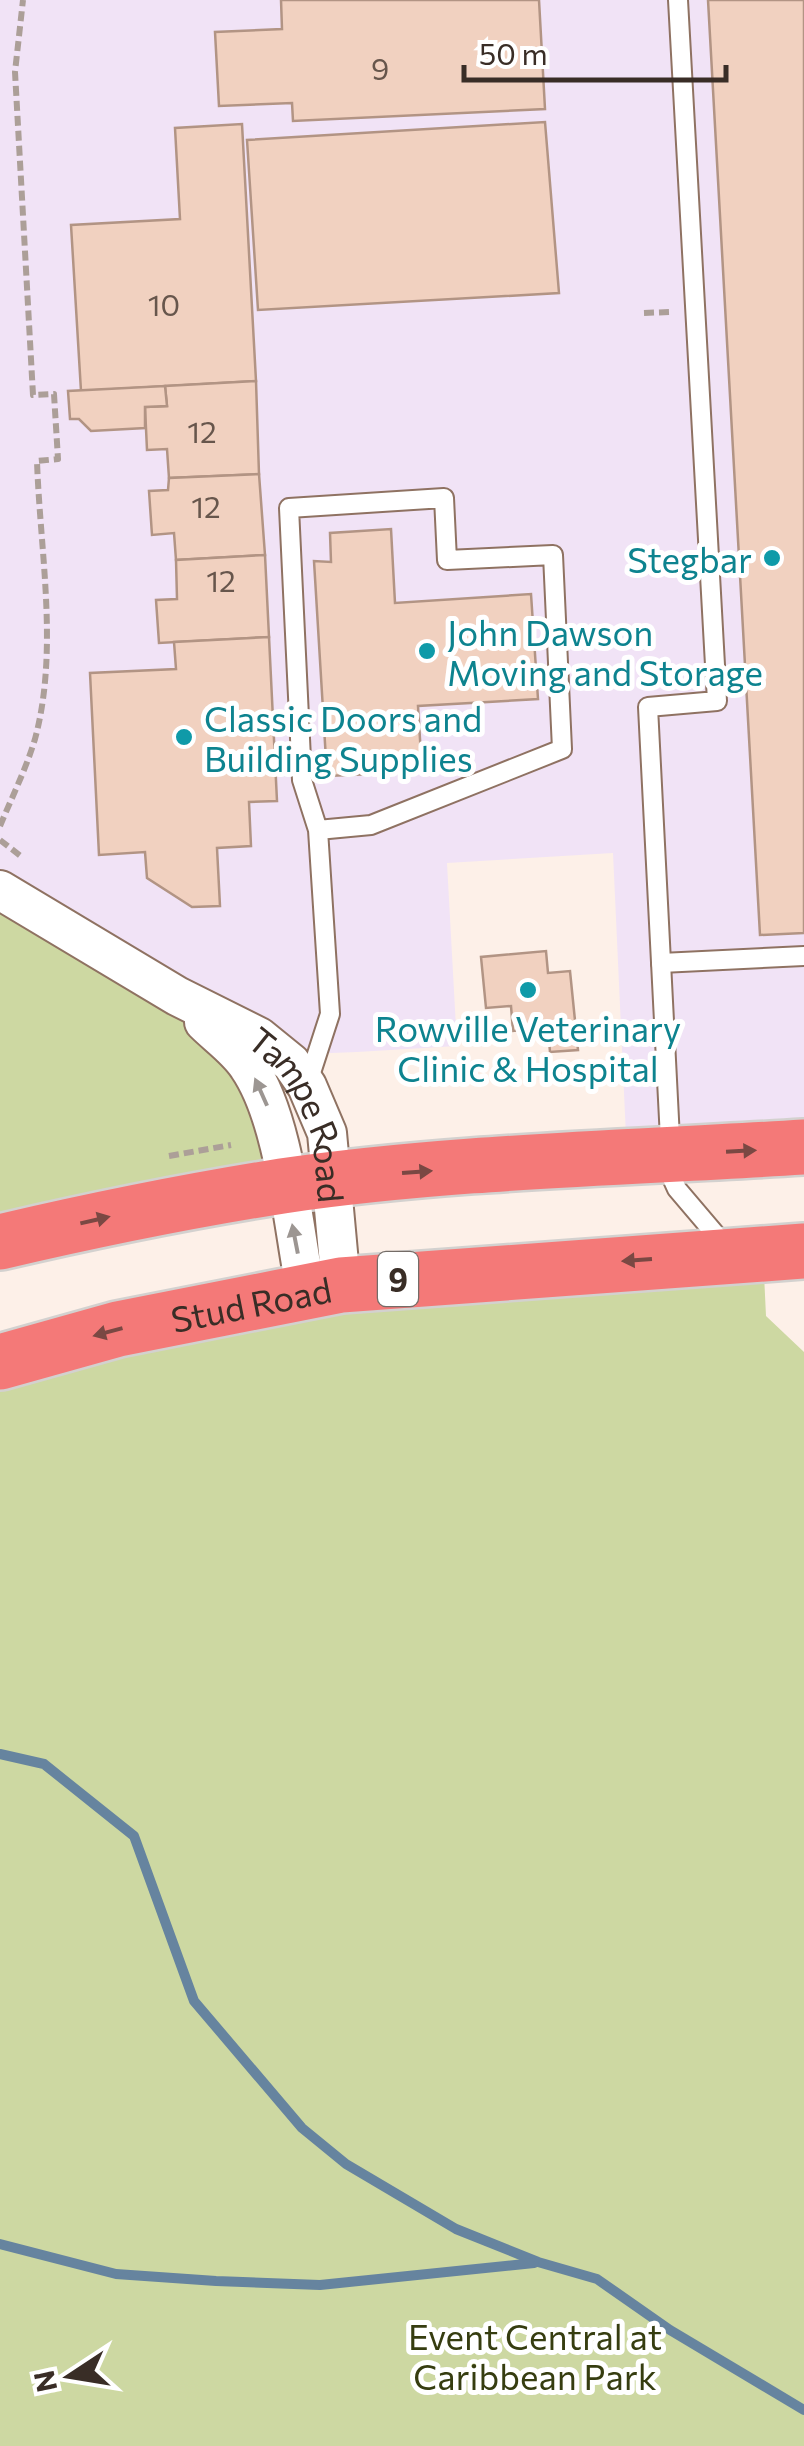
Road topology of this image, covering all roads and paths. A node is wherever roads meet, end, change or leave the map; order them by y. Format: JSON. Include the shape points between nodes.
{"nodes":[{"id":1,"x":23,"y":0,"type":"edge"},
{"id":2,"x":678,"y":0,"type":"edge"},
{"id":3,"x":681,"y":312,"type":"dead end"},
{"id":4,"x":644,"y":313,"type":"dead end"},
{"id":5,"x":0,"y":826,"type":"edge"},
{"id":6,"x":318,"y":830,"type":"junction"},
{"id":7,"x":0,"y":890,"type":"edge"},
{"id":8,"x":804,"y":956,"type":"edge"},
{"id":9,"x":662,"y":963,"type":"junction"},
{"id":10,"x":177,"y":996,"type":"junction"},
{"id":11,"x":307,"y":1086,"type":"junction"},
{"id":12,"x":804,"y":1148,"type":"edge"},
{"id":13,"x":671,"y":1156,"type":"junction"},
{"id":14,"x":310,"y":1183,"type":"junction"},
{"id":15,"x":0,"y":1242,"type":"edge"},
{"id":16,"x":804,"y":1250,"type":"edge"},
{"id":17,"x":732,"y":1254,"type":"junction"},
{"id":18,"x":324,"y":1289,"type":"junction"},
{"id":19,"x":0,"y":1362,"type":"edge"}],
"edges":[{"from":1,"to":5,"type":"path","via":[[15,72],[33,395],[54,394],[58,459],[37,461],[46,648],[40,709]]},
{"from":2,"to":9,"type":"lane","via":[[717,702],[648,707]]},
{"from":3,"to":4,"type":"path"},
{"from":6,"to":6,"type":"lane","via":[[302,780],[289,508],[444,498],[448,560],[553,556],[562,749],[371,825]]},
{"from":6,"to":11,"type":"lane","via":[[330,1014]]},
{"from":7,"to":10,"type":"street","name":"Tampe Road"},
{"from":8,"to":9,"type":"lane"},
{"from":9,"to":13,"type":"lane"},
{"from":10,"to":11,"type":"street","name":"Tampe Road","via":[[259,1037]]},
{"from":14,"to":10,"type":"street","name":"Tampe Road","one_way":true,"via":[[247,1063]]},
{"from":11,"to":14,"type":"street","name":"Tampe Road","via":[[327,1133]]},
{"from":13,"to":12,"type":"highway","one_way":true},
{"from":14,"to":13,"type":"highway","one_way":true},
{"from":13,"to":17,"type":"lane","via":[[677,1189]]},
{"from":15,"to":14,"type":"highway","one_way":true},
{"from":14,"to":18,"type":"street","name":"Tampe Road"},
{"from":16,"to":17,"type":"highway","name":"Stud Road","number":"9"},
{"from":17,"to":18,"type":"highway","name":"Stud Road","number":"9","one_way":true},
{"from":18,"to":19,"type":"highway","name":"Stud Road","number":"9","one_way":true,"via":[[118,1328]]}]}
